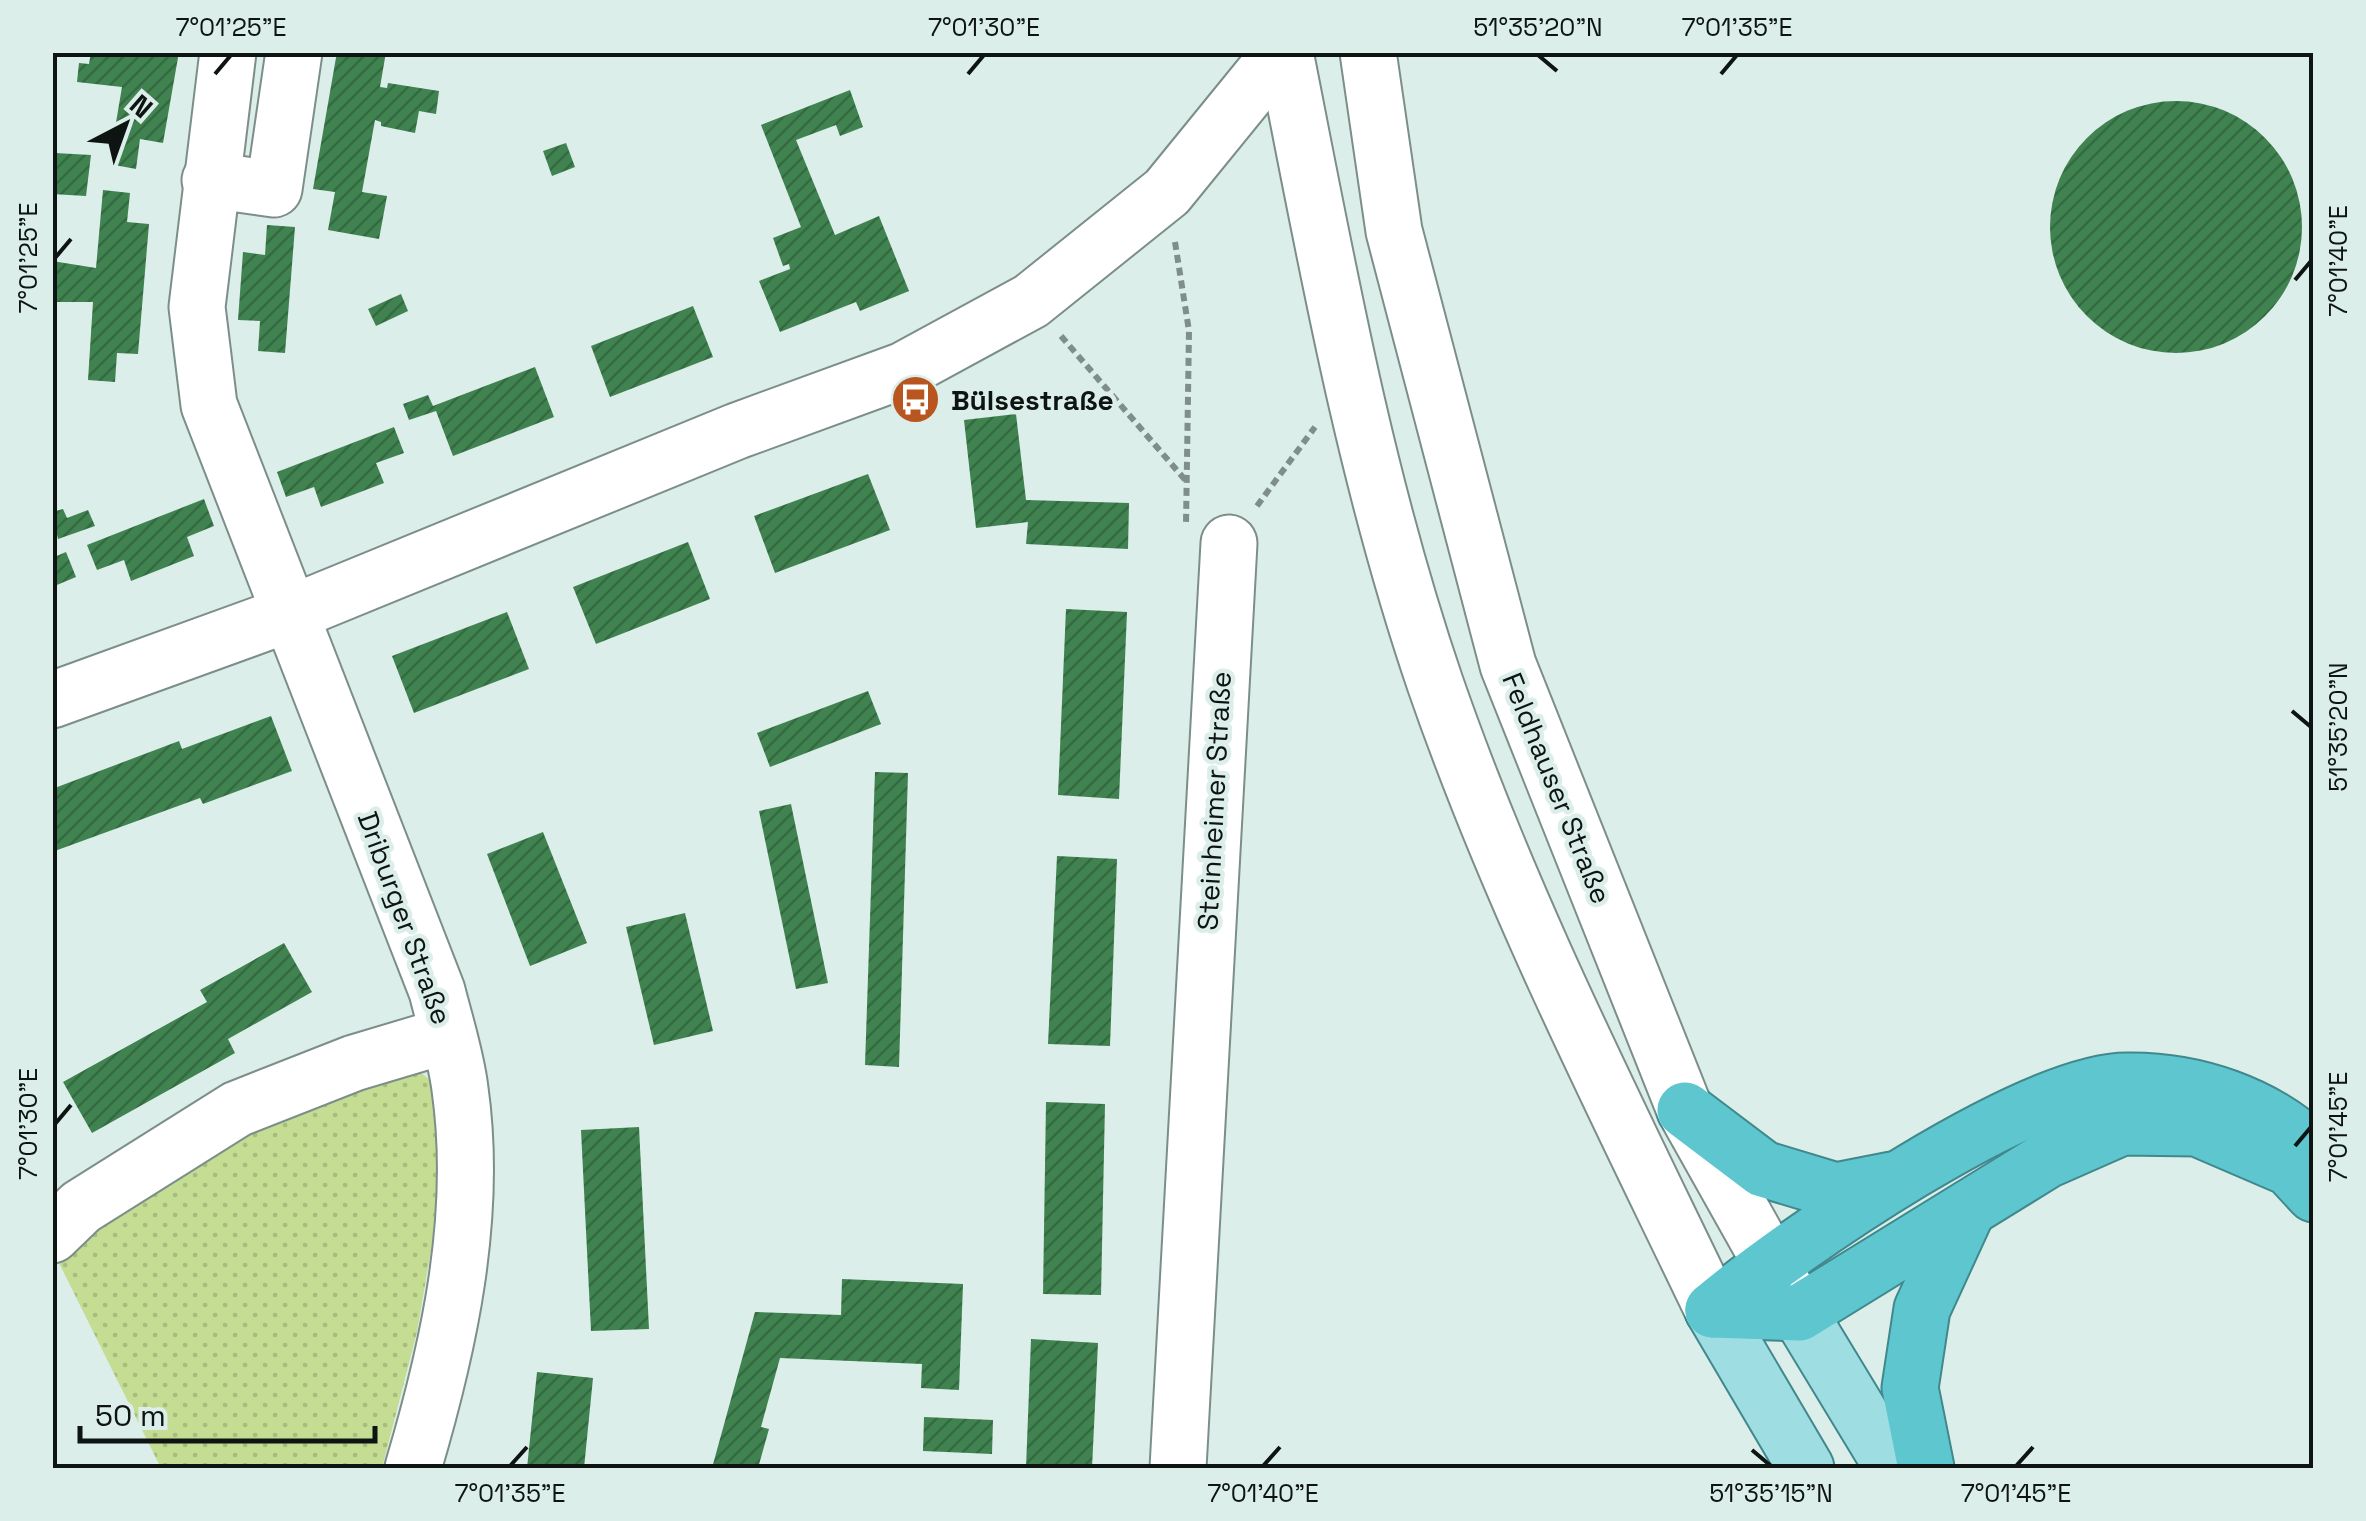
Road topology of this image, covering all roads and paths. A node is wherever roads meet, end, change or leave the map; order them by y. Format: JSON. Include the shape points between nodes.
{"nodes":[{"id":1,"x":228,"y":52,"type":"edge"},
{"id":2,"x":294,"y":52,"type":"edge"},
{"id":3,"x":1285,"y":52,"type":"edge"},
{"id":4,"x":1368,"y":52,"type":"edge"},
{"id":5,"x":210,"y":180,"type":"junction"},
{"id":6,"x":1167,"y":192,"type":"junction"},
{"id":7,"x":1394,"y":231,"type":"junction"},
{"id":8,"x":1031,"y":301,"type":"junction"},
{"id":9,"x":1350,"y":380,"type":"junction"},
{"id":10,"x":1188,"y":484,"type":"junction"},
{"id":11,"x":1229,"y":543,"type":"junction"},
{"id":12,"x":292,"y":613,"type":"junction"},
{"id":13,"x":52,"y":700,"type":"edge"},
{"id":14,"x":448,"y":1035,"type":"junction"},
{"id":15,"x":1685,"y":1110,"type":"junction"},
{"id":16,"x":2314,"y":1151,"type":"edge"},
{"id":17,"x":1905,"y":1178,"type":"junction"},
{"id":18,"x":2314,"y":1194,"type":"edge"},
{"id":19,"x":1967,"y":1212,"type":"junction"},
{"id":20,"x":52,"y":1234,"type":"edge"},
{"id":21,"x":1768,"y":1264,"type":"junction"},
{"id":22,"x":1713,"y":1310,"type":"junction"},
{"id":23,"x":1799,"y":1313,"type":"junction"},
{"id":24,"x":413,"y":1468,"type":"edge"},
{"id":25,"x":1178,"y":1468,"type":"edge"},
{"id":26,"x":1806,"y":1468,"type":"edge"},
{"id":27,"x":1893,"y":1468,"type":"edge"},
{"id":28,"x":1926,"y":1468,"type":"edge"}],
"edges":[{"from":1,"to":5,"type":"street","name":"Driburger Straße"},
{"from":2,"to":5,"type":"street","via":[[274,189]]},
{"from":3,"to":6,"type":"street"},
{"from":3,"to":7,"type":"street"},
{"from":3,"to":9,"type":"street"},
{"from":4,"to":7,"type":"street","name":"Feldhauser Straße"},
{"from":5,"to":12,"type":"street","name":"Driburger Straße","via":[[196,308],[209,405]]},
{"from":6,"to":8,"type":"street"},
{"from":6,"to":10,"type":"path","via":[[1189,330]]},
{"from":7,"to":15,"type":"street","name":"Feldhauser Straße","via":[[1508,665]]},
{"from":8,"to":10,"type":"path"},
{"from":8,"to":12,"type":"street","via":[[904,370]]},
{"from":9,"to":11,"type":"path"},
{"from":9,"to":22,"type":"street","via":[[1435,682],[1520,909]]},
{"from":10,"to":11,"type":"path","via":[[1184,554]]},
{"from":11,"to":25,"type":"street","name":"Steinheimer Straße"},
{"from":12,"to":13,"type":"street"},
{"from":12,"to":14,"type":"street","name":"Driburger Straße"},
{"from":14,"to":20,"type":"street","via":[[237,1109],[80,1207]]},
{"from":14,"to":24,"type":"street","name":"Driburger Straße","via":[[460,1088],[466,1206],[440,1378]]},
{"from":15,"to":17,"type":"highway","via":[[1763,1168],[1836,1191]]},
{"from":15,"to":21,"type":"street","name":"Feldhauser Straße"},
{"from":16,"to":17,"type":"highway","via":[[2286,1124],[2204,1089],[2124,1080],[2041,1100]]},
{"from":17,"to":21,"type":"highway"},
{"from":18,"to":19,"type":"highway","via":[[2290,1168],[2197,1128],[2122,1127],[2047,1160]]},
{"from":19,"to":23,"type":"highway"},
{"from":19,"to":28,"type":"highway","via":[[1922,1309],[1910,1388]]},
{"from":21,"to":22,"type":"highway"},
{"from":21,"to":23,"type":"street","name":"Feldhauser Straße"},
{"from":22,"to":23,"type":"highway"},
{"from":22,"to":26,"type":"main road"},
{"from":23,"to":27,"type":"main road","name":"Feldhauser Straße"}]}
